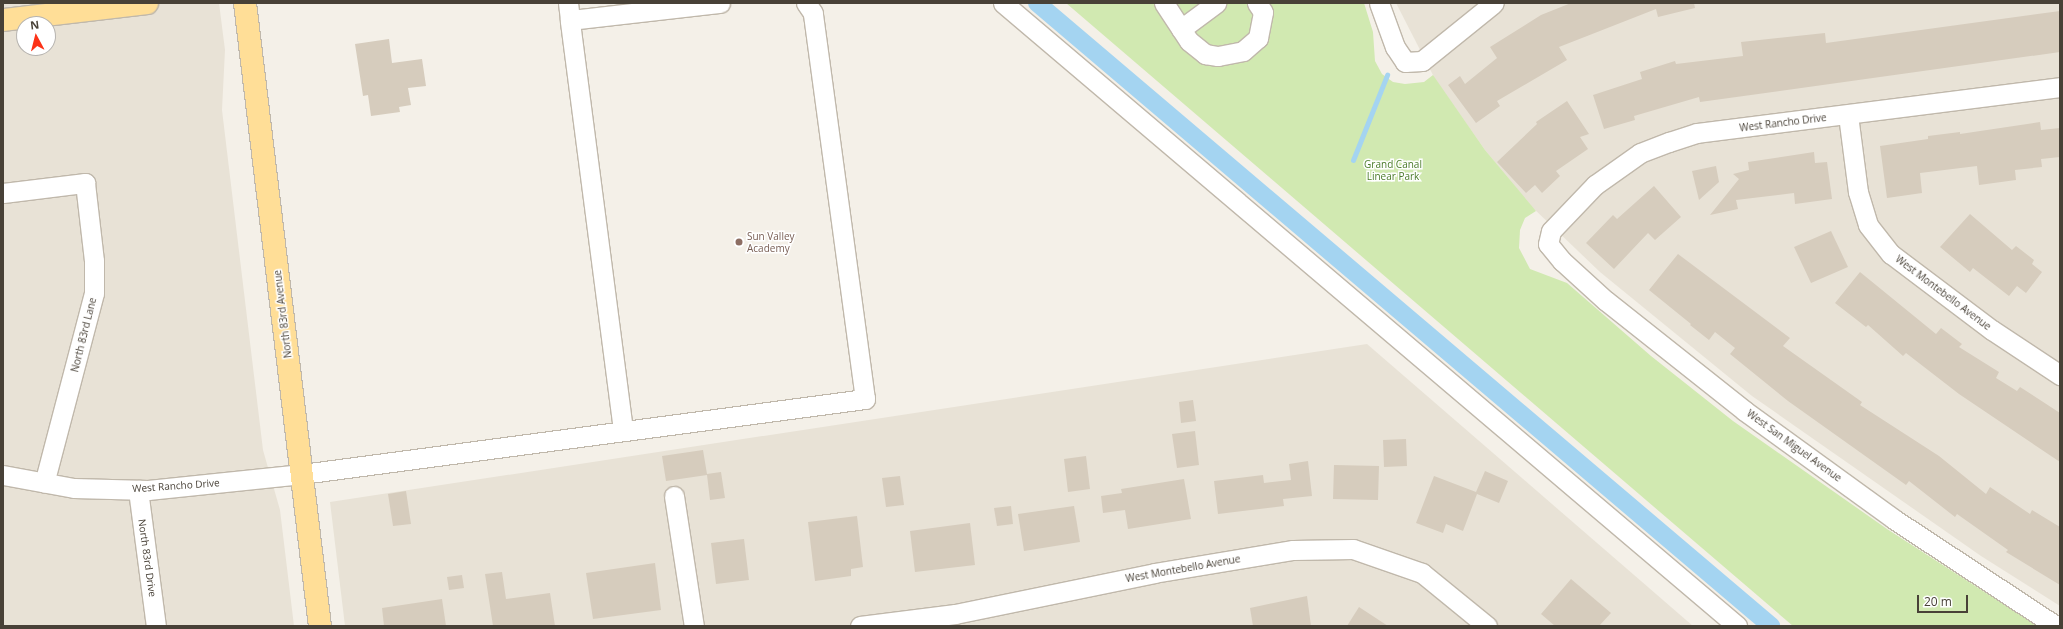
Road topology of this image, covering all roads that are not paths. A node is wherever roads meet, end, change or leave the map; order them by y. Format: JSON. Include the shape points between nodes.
{"nodes":[{"id":1,"x":147,"y":3,"type":"edge"},
{"id":2,"x":245,"y":3,"type":"edge"},
{"id":3,"x":720,"y":3,"type":"edge"},
{"id":4,"x":806,"y":3,"type":"edge"},
{"id":5,"x":1003,"y":3,"type":"edge"},
{"id":6,"x":1164,"y":3,"type":"edge"},
{"id":7,"x":1216,"y":3,"type":"edge"},
{"id":8,"x":1258,"y":3,"type":"edge"},
{"id":9,"x":1379,"y":3,"type":"edge"},
{"id":10,"x":1494,"y":3,"type":"edge"},
{"id":11,"x":569,"y":12,"type":"edge"},
{"id":12,"x":3,"y":20,"type":"edge"},
{"id":13,"x":1181,"y":29,"type":"junction"},
{"id":14,"x":2060,"y":87,"type":"edge"},
{"id":15,"x":1848,"y":115,"type":"junction"},
{"id":16,"x":3,"y":193,"type":"edge"},
{"id":17,"x":1548,"y":244,"type":"joint"},
{"id":18,"x":2060,"y":375,"type":"edge"},
{"id":19,"x":623,"y":430,"type":"junction"},
{"id":20,"x":302,"y":474,"type":"junction"},
{"id":21,"x":3,"y":475,"type":"edge"},
{"id":22,"x":44,"y":482,"type":"junction"},
{"id":23,"x":138,"y":490,"type":"junction"},
{"id":24,"x":674,"y":496,"type":"dead end"},
{"id":25,"x":156,"y":626,"type":"edge"},
{"id":26,"x":320,"y":626,"type":"edge"},
{"id":27,"x":694,"y":626,"type":"edge"},
{"id":28,"x":860,"y":626,"type":"edge"},
{"id":29,"x":1487,"y":626,"type":"edge"},
{"id":30,"x":1737,"y":626,"type":"edge"},
{"id":31,"x":2056,"y":626,"type":"edge"}],
"edges":[{"from":1,"to":12,"type":"main road"},
{"from":2,"to":20,"type":"main road","name":"North 83rd Avenue"},
{"from":3,"to":11,"type":"street"},
{"from":4,"to":19,"type":"street","name":"West Rancho Drive","via":[[813,13],[865,399]]},
{"from":5,"to":30,"type":"street"},
{"from":6,"to":13,"type":"street"},
{"from":7,"to":13,"type":"street"},
{"from":8,"to":13,"type":"street","via":[[1263,24],[1258,38],[1243,51],[1218,56],[1205,54],[1189,41]]},
{"from":9,"to":10,"type":"street","via":[[1395,47],[1405,62],[1422,61]]},
{"from":11,"to":19,"type":"street"},
{"from":14,"to":15,"type":"street","name":"West Rancho Drive"},
{"from":15,"to":17,"type":"street","name":"West Rancho Drive","via":[[1697,133],[1640,153],[1595,185],[1551,231]]},
{"from":15,"to":18,"type":"street","name":"West Montebello Avenue","via":[[1858,192],[1868,225],[1890,254],[1992,330]]},
{"from":16,"to":22,"type":"street","name":"North 83rd Lane","via":[[85,183],[94,261],[94,293]]},
{"from":17,"to":31,"type":"street","name":"West San Miguel Avenue","via":[[1562,261],[1606,301],[1745,411],[1894,519]]},
{"from":19,"to":20,"type":"street","name":"West Rancho Drive"},
{"from":20,"to":23,"type":"street","name":"West Rancho Drive"},
{"from":20,"to":26,"type":"main road","name":"North 83rd Avenue"},
{"from":21,"to":22,"type":"street","name":"West Rancho Drive"},
{"from":22,"to":23,"type":"street","name":"West Rancho Drive","via":[[74,488]]},
{"from":23,"to":25,"type":"street","name":"North 83rd Drive"},
{"from":24,"to":27,"type":"street"},
{"from":28,"to":29,"type":"street","name":"West Montebello Avenue","via":[[955,614],[1146,575],[1293,550],[1353,549],[1422,573]]}]}
